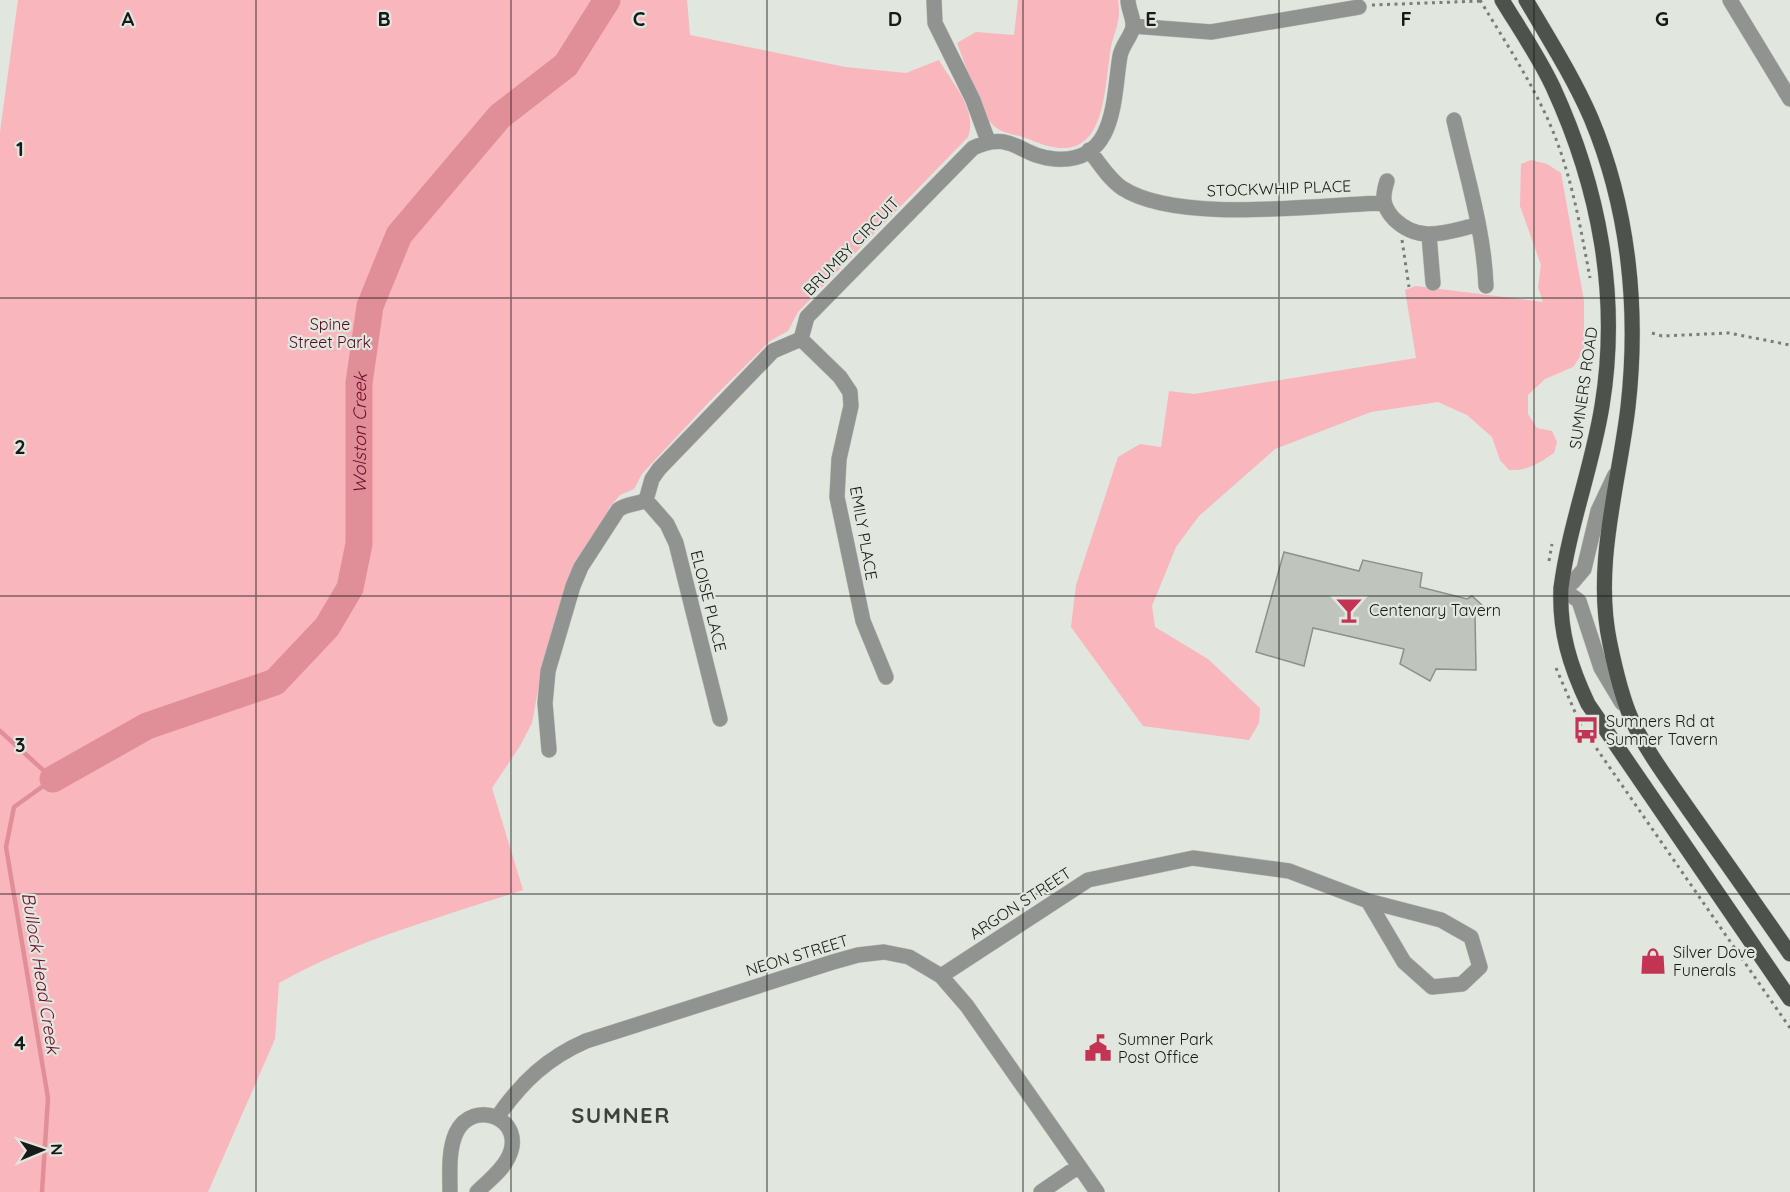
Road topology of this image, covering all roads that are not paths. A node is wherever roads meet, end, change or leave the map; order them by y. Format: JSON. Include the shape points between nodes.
{"nodes":[{"id":1,"x":934,"y":0,"type":"edge"},
{"id":2,"x":1128,"y":0,"type":"edge"},
{"id":3,"x":1502,"y":0,"type":"edge"},
{"id":4,"x":1526,"y":0,"type":"edge"},
{"id":5,"x":1730,"y":0,"type":"edge"},
{"id":6,"x":1359,"y":7,"type":"road end"},
{"id":7,"x":1133,"y":26,"type":"junction"},
{"id":8,"x":1790,"y":99,"type":"edge"},
{"id":9,"x":1454,"y":120,"type":"dead end"},
{"id":10,"x":988,"y":141,"type":"junction"},
{"id":11,"x":1089,"y":150,"type":"junction"},
{"id":12,"x":1387,"y":181,"type":"dead end"},
{"id":13,"x":1383,"y":202,"type":"junction"},
{"id":14,"x":1477,"y":225,"type":"junction"},
{"id":15,"x":1429,"y":235,"type":"junction"},
{"id":16,"x":1433,"y":283,"type":"dead end"},
{"id":17,"x":1486,"y":286,"type":"dead end"},
{"id":18,"x":801,"y":339,"type":"junction"},
{"id":19,"x":1619,"y":464,"type":"junction"},
{"id":20,"x":646,"y":500,"type":"junction"},
{"id":21,"x":1561,"y":588,"type":"junction"},
{"id":22,"x":886,"y":676,"type":"dead end"},
{"id":23,"x":720,"y":719,"type":"dead end"},
{"id":24,"x":1632,"y":719,"type":"junction"},
{"id":25,"x":549,"y":750,"type":"dead end"},
{"id":26,"x":1699,"y":824,"type":"junction"},
{"id":27,"x":1679,"y":838,"type":"junction"},
{"id":28,"x":1368,"y":902,"type":"junction"},
{"id":29,"x":1790,"y":954,"type":"edge"},
{"id":30,"x":941,"y":976,"type":"junction"},
{"id":31,"x":1790,"y":999,"type":"edge"},
{"id":32,"x":498,"y":1116,"type":"junction"},
{"id":33,"x":1079,"y":1166,"type":"junction"},
{"id":34,"x":450,"y":1192,"type":"edge"},
{"id":35,"x":477,"y":1192,"type":"edge"},
{"id":36,"x":1041,"y":1192,"type":"edge"},
{"id":37,"x":1097,"y":1192,"type":"edge"}],
"edges":[{"from":1,"to":10,"type":"street","via":[[935,23],[973,99]]},
{"from":2,"to":7,"type":"street"},
{"from":3,"to":21,"type":"main road","name":"SUMNERS ROAD","via":[[1552,84],[1579,150],[1601,235],[1611,318],[1601,414]]},
{"from":4,"to":19,"type":"main road","via":[[1591,119],[1613,184],[1627,248],[1633,339]]},
{"from":5,"to":8,"type":"street"},
{"from":6,"to":7,"type":"street","via":[[1211,32]]},
{"from":7,"to":11,"type":"street","via":[[1120,54],[1109,128]]},
{"from":9,"to":14,"type":"street"},
{"from":10,"to":11,"type":"street","via":[[1005,140],[1042,157],[1057,159]]},
{"from":10,"to":18,"type":"street","name":"BRUMBY CIRCUIT","via":[[963,157],[807,317]]},
{"from":11,"to":13,"type":"street","name":"STOCKWHIP PLACE","via":[[1120,187],[1134,195],[1194,209]]},
{"from":12,"to":13,"type":"street"},
{"from":13,"to":15,"type":"street","via":[[1407,231]]},
{"from":14,"to":15,"type":"street"},
{"from":14,"to":17,"type":"street","via":[[1485,249]]},
{"from":15,"to":16,"type":"street"},
{"from":18,"to":20,"type":"street","via":[[773,351],[659,469]]},
{"from":18,"to":22,"type":"street","name":"EMILY PLACE","via":[[850,392],[837,497],[863,621]]},
{"from":19,"to":21,"type":"street","via":[[1598,511],[1584,569],[1574,582]]},
{"from":19,"to":24,"type":"main road","via":[[1607,551],[1605,605],[1609,642]]},
{"from":20,"to":23,"type":"street","name":"ELOISE PLACE","via":[[676,543]]},
{"from":20,"to":25,"type":"street","via":[[618,510],[573,586],[546,685]]},
{"from":21,"to":24,"type":"street","via":[[1578,601],[1601,668]]},
{"from":21,"to":27,"type":"main road","name":"SUMNERS ROAD","via":[[1565,644],[1588,704]]},
{"from":24,"to":26,"type":"main road"},
{"from":26,"to":27,"type":"main road"},
{"from":26,"to":29,"type":"main road"},
{"from":27,"to":31,"type":"main road","name":"SUMNERS ROAD"},
{"from":28,"to":28,"type":"street","name":"ARGON STREET","via":[[1441,920],[1461,931],[1471,937],[1480,967],[1462,984],[1432,987],[1404,962]]},
{"from":28,"to":30,"type":"street","name":"ARGON STREET","via":[[1289,871],[1193,858],[1088,880]]},
{"from":30,"to":32,"type":"street","name":"NEON STREET","via":[[909,957],[884,952],[833,962],[586,1041],[534,1071]]},
{"from":30,"to":33,"type":"street","name":"NEON STREET","via":[[967,1006]]},
{"from":32,"to":34,"type":"street","via":[[486,1114],[468,1119],[457,1131],[451,1151]]},
{"from":32,"to":35,"type":"street","via":[[513,1140],[509,1157]]},
{"from":33,"to":36,"type":"street"},
{"from":33,"to":37,"type":"street","name":"NEON STREET"}]}
